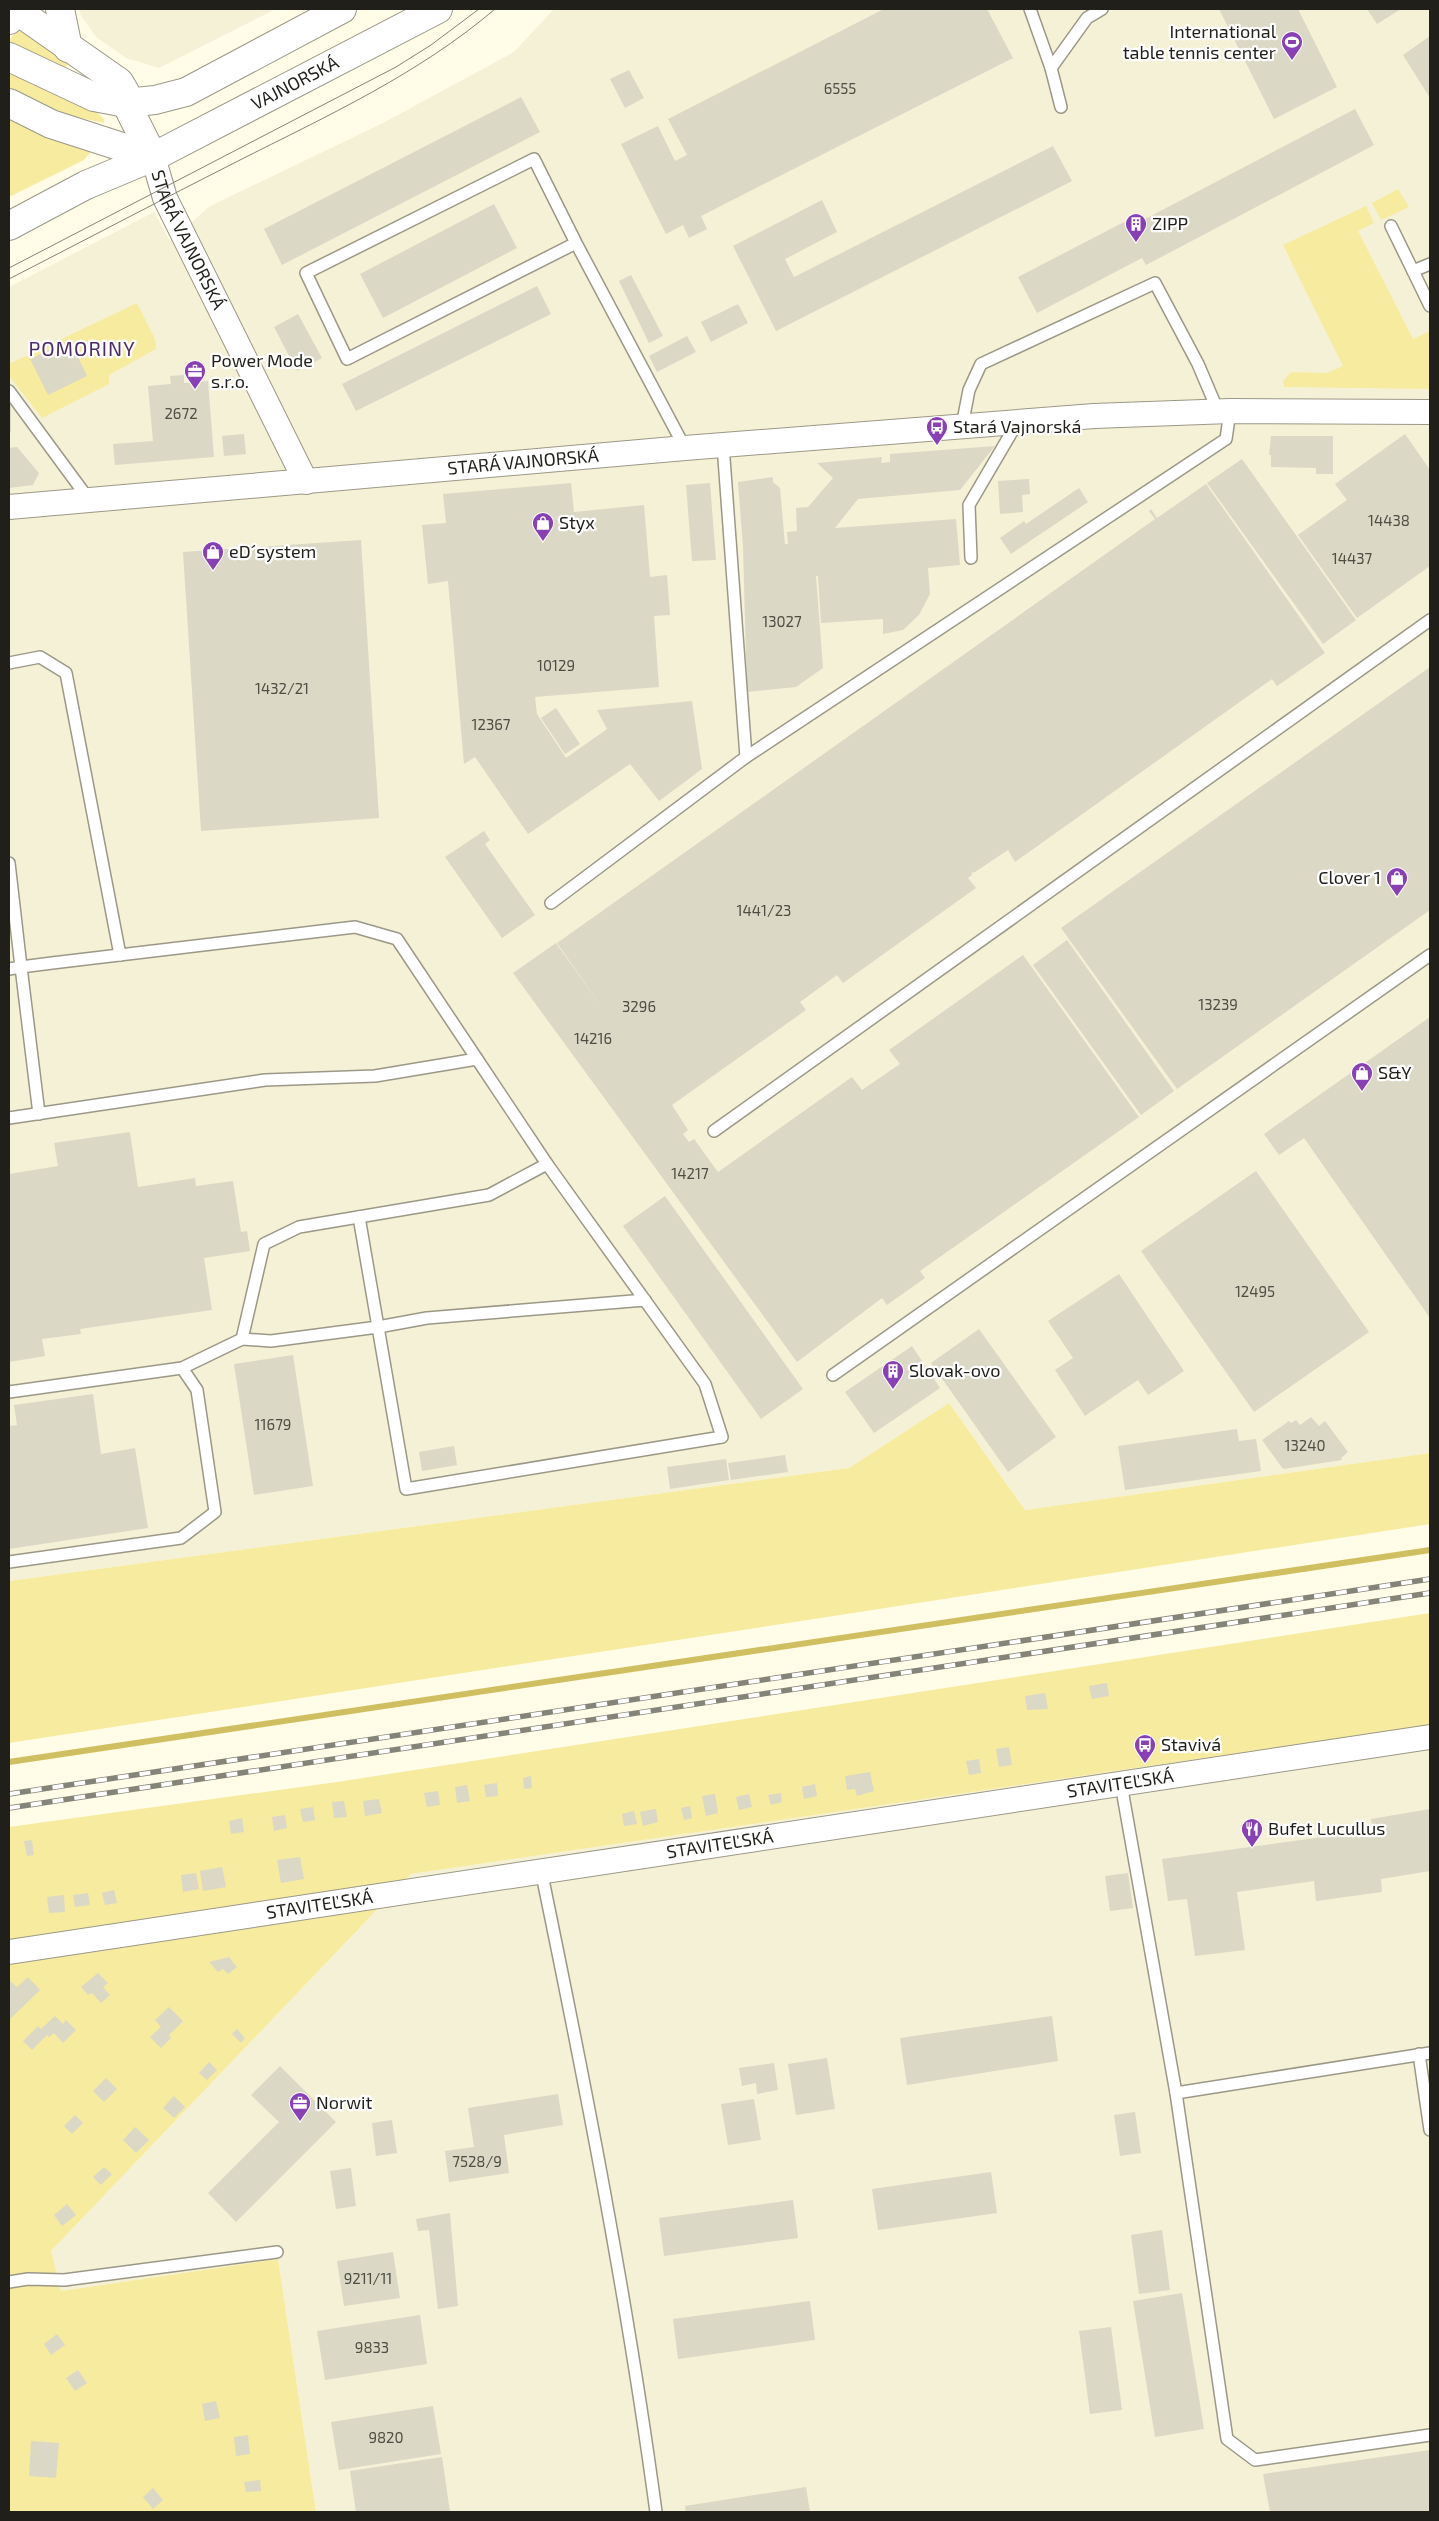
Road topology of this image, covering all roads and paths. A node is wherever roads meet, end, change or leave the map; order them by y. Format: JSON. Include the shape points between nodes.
{"nodes":[{"id":1,"x":60,"y":9,"type":"edge"},
{"id":2,"x":342,"y":9,"type":"edge"},
{"id":3,"x":424,"y":9,"type":"edge"},
{"id":4,"x":438,"y":9,"type":"edge"},
{"id":5,"x":1030,"y":9,"type":"edge"},
{"id":6,"x":1102,"y":9,"type":"edge"},
{"id":7,"x":13,"y":11,"type":"edge"},
{"id":8,"x":376,"y":41,"type":"junction"},
{"id":9,"x":68,"y":48,"type":"junction"},
{"id":10,"x":9,"y":56,"type":"edge"},
{"id":11,"x":1051,"y":68,"type":"junction"},
{"id":12,"x":9,"y":103,"type":"edge"},
{"id":13,"x":126,"y":103,"type":"junction"},
{"id":14,"x":1061,"y":107,"type":"dead end"},
{"id":15,"x":112,"y":143,"type":"junction"},
{"id":16,"x":153,"y":157,"type":"junction"},
{"id":17,"x":86,"y":185,"type":"junction"},
{"id":18,"x":9,"y":226,"type":"edge"},
{"id":19,"x":1391,"y":226,"type":"dead end"},
{"id":20,"x":576,"y":243,"type":"junction"},
{"id":21,"x":1430,"y":264,"type":"edge"},
{"id":22,"x":1413,"y":271,"type":"junction"},
{"id":23,"x":1430,"y":306,"type":"edge"},
{"id":24,"x":9,"y":391,"type":"edge"},
{"id":25,"x":1224,"y":411,"type":"junction"},
{"id":26,"x":1430,"y":412,"type":"edge"},
{"id":27,"x":1018,"y":421,"type":"junction"},
{"id":28,"x":962,"y":426,"type":"junction"},
{"id":29,"x":724,"y":445,"type":"junction"},
{"id":30,"x":685,"y":448,"type":"junction"},
{"id":31,"x":306,"y":482,"type":"junction"},
{"id":32,"x":90,"y":501,"type":"junction"},
{"id":33,"x":9,"y":507,"type":"edge"},
{"id":34,"x":972,"y":558,"type":"dead end"},
{"id":35,"x":1430,"y":620,"type":"edge"},
{"id":36,"x":9,"y":664,"type":"edge"},
{"id":37,"x":746,"y":757,"type":"junction"},
{"id":38,"x":9,"y":863,"type":"edge"},
{"id":39,"x":551,"y":903,"type":"dead end"},
{"id":40,"x":120,"y":955,"type":"junction"},
{"id":41,"x":1430,"y":955,"type":"edge"},
{"id":42,"x":21,"y":967,"type":"junction"},
{"id":43,"x":9,"y":969,"type":"edge"},
{"id":44,"x":476,"y":1059,"type":"junction"},
{"id":45,"x":39,"y":1114,"type":"junction"},
{"id":46,"x":9,"y":1118,"type":"edge"},
{"id":47,"x":714,"y":1131,"type":"dead end"},
{"id":48,"x":547,"y":1164,"type":"junction"},
{"id":49,"x":359,"y":1217,"type":"junction"},
{"id":50,"x":645,"y":1300,"type":"junction"},
{"id":51,"x":378,"y":1327,"type":"junction"},
{"id":52,"x":242,"y":1339,"type":"junction"},
{"id":53,"x":182,"y":1368,"type":"junction"},
{"id":54,"x":833,"y":1376,"type":"dead end"},
{"id":55,"x":9,"y":1392,"type":"edge"},
{"id":56,"x":9,"y":1562,"type":"edge"},
{"id":57,"x":1430,"y":1737,"type":"edge"},
{"id":58,"x":1121,"y":1784,"type":"junction"},
{"id":59,"x":541,"y":1870,"type":"junction"},
{"id":60,"x":9,"y":1952,"type":"edge"},
{"id":61,"x":1425,"y":2053,"type":"edge"},
{"id":62,"x":1176,"y":2093,"type":"junction"},
{"id":63,"x":1430,"y":2130,"type":"edge"},
{"id":64,"x":277,"y":2252,"type":"dead end"},
{"id":65,"x":9,"y":2282,"type":"edge"},
{"id":66,"x":1430,"y":2435,"type":"edge"},
{"id":67,"x":656,"y":2512,"type":"edge"}],
"edges":[{"from":1,"to":9,"type":"main road"},
{"from":2,"to":13,"type":"main road","via":[[186,92],[170,98]]},
{"from":3,"to":8,"type":"lane"},
{"from":4,"to":8,"type":"main road","name":"VAJNORSKÁ"},
{"from":5,"to":11,"type":"lane"},
{"from":6,"to":11,"type":"lane","via":[[1087,18]]},
{"from":7,"to":9,"type":"main road"},
{"from":8,"to":16,"type":"main road","name":"VAJNORSKÁ"},
{"from":9,"to":13,"type":"main road","via":[[119,82],[125,92]]},
{"from":10,"to":13,"type":"main road","via":[[94,97]]},
{"from":11,"to":14,"type":"lane"},
{"from":12,"to":15,"type":"main road","via":[[51,124]]},
{"from":13,"to":15,"type":"main road","via":[[121,125]]},
{"from":13,"to":16,"type":"main road"},
{"from":15,"to":16,"type":"main road"},
{"from":15,"to":17,"type":"main road"},
{"from":16,"to":17,"type":"main road","name":"VAJNORSKÁ"},
{"from":16,"to":31,"type":"street","name":"STARÁ VAJNORSKÁ","via":[[165,198]]},
{"from":17,"to":18,"type":"main road"},
{"from":19,"to":22,"type":"lane"},
{"from":20,"to":20,"type":"lane","via":[[534,159],[306,273],[347,359]]},
{"from":20,"to":30,"type":"lane"},
{"from":21,"to":22,"type":"lane"},
{"from":22,"to":23,"type":"lane"},
{"from":24,"to":32,"type":"lane"},
{"from":25,"to":26,"type":"street","name":"STARÁ VAJNORSKÁ"},
{"from":25,"to":27,"type":"street","name":"STARÁ VAJNORSKÁ"},
{"from":25,"to":28,"type":"lane","via":[[1155,283],[981,364],[969,390]]},
{"from":25,"to":37,"type":"lane","via":[[1226,439]]},
{"from":27,"to":28,"type":"street","name":"STARÁ VAJNORSKÁ"},
{"from":27,"to":34,"type":"lane","via":[[970,505]]},
{"from":28,"to":29,"type":"street","name":"STARÁ VAJNORSKÁ"},
{"from":29,"to":30,"type":"street","name":"STARÁ VAJNORSKÁ"},
{"from":29,"to":37,"type":"lane"},
{"from":30,"to":31,"type":"street","name":"STARÁ VAJNORSKÁ"},
{"from":31,"to":32,"type":"street","name":"STARÁ VAJNORSKÁ"},
{"from":32,"to":33,"type":"street","name":"STARÁ VAJNORSKÁ"},
{"from":35,"to":47,"type":"lane"},
{"from":36,"to":40,"type":"lane","via":[[40,656],[66,672]]},
{"from":37,"to":39,"type":"lane"},
{"from":38,"to":42,"type":"lane"},
{"from":40,"to":42,"type":"lane"},
{"from":40,"to":44,"type":"lane","via":[[355,927],[397,939]]},
{"from":41,"to":54,"type":"lane"},
{"from":42,"to":43,"type":"lane"},
{"from":42,"to":45,"type":"lane"},
{"from":44,"to":45,"type":"lane","via":[[375,1076],[265,1080]]},
{"from":44,"to":48,"type":"lane"},
{"from":45,"to":46,"type":"lane"},
{"from":48,"to":49,"type":"lane","via":[[489,1195]]},
{"from":48,"to":50,"type":"lane"},
{"from":49,"to":51,"type":"lane"},
{"from":49,"to":52,"type":"lane","via":[[299,1227],[264,1244]]},
{"from":50,"to":51,"type":"lane","via":[[427,1318]]},
{"from":50,"to":51,"type":"lane","via":[[705,1384],[722,1437],[406,1489]]},
{"from":51,"to":52,"type":"lane","via":[[271,1341]]},
{"from":52,"to":53,"type":"lane"},
{"from":53,"to":55,"type":"lane"},
{"from":53,"to":56,"type":"lane","via":[[197,1390],[215,1512],[181,1538]]},
{"from":57,"to":58,"type":"street","name":"STAVITEĽSKÁ"},
{"from":58,"to":59,"type":"street","name":"STAVITEĽSKÁ"},
{"from":58,"to":62,"type":"lane"},
{"from":59,"to":60,"type":"street","name":"STAVITEĽSKÁ"},
{"from":59,"to":67,"type":"lane","via":[[612,2237],[650,2458]]},
{"from":61,"to":62,"type":"lane"},
{"from":61,"to":63,"type":"lane"},
{"from":62,"to":66,"type":"lane","via":[[1227,2439],[1255,2460]]},
{"from":64,"to":65,"type":"lane","via":[[64,2280]]}]}
